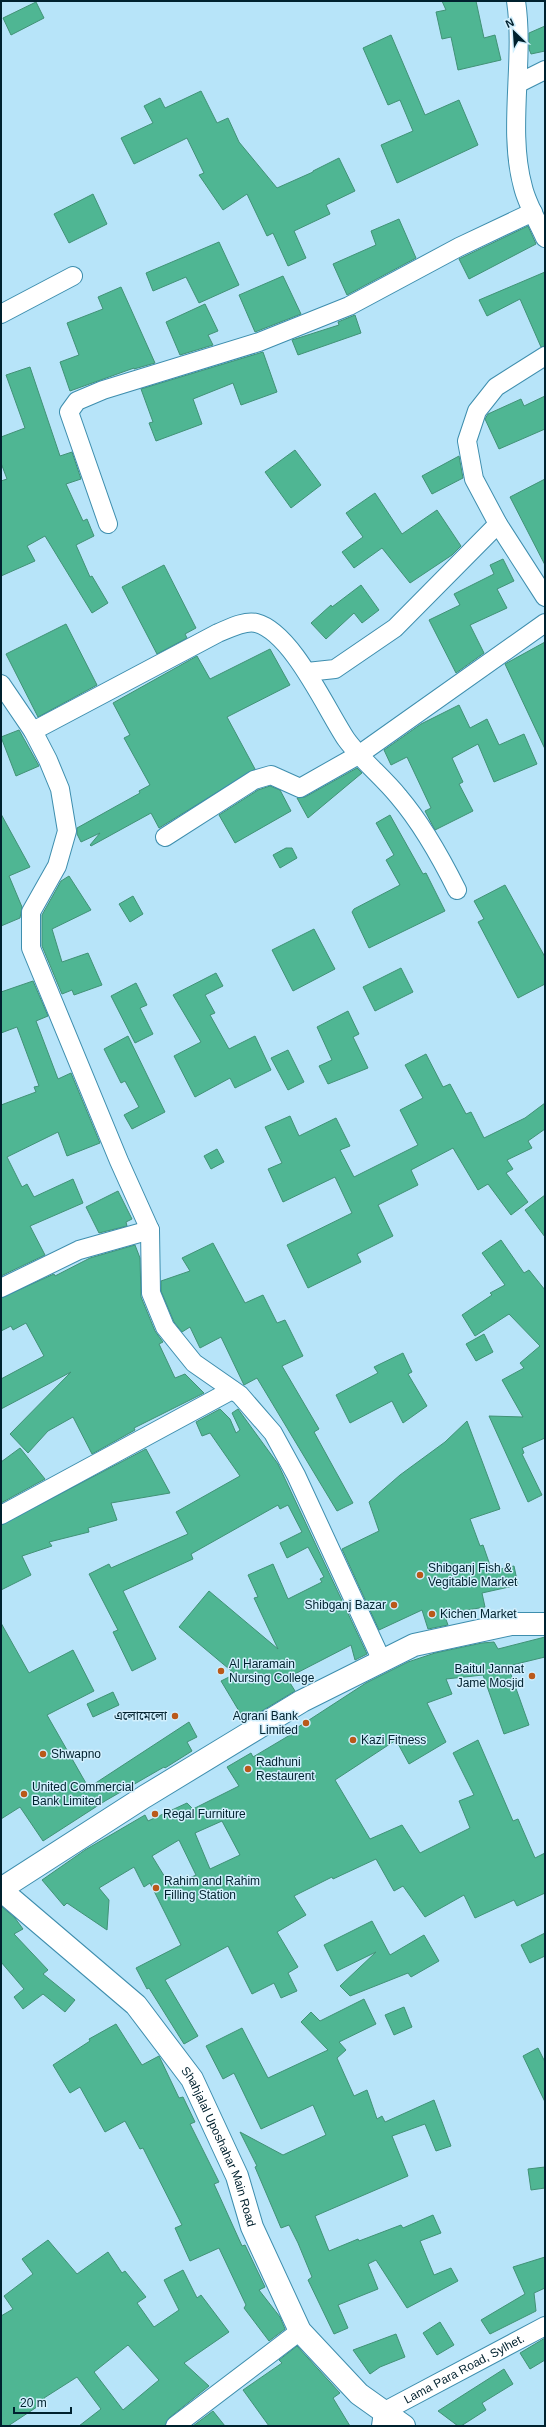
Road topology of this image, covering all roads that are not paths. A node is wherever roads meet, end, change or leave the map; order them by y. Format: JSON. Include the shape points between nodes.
{"nodes":[{"id":1,"x":516,"y":1,"type":"edge"},
{"id":2,"x":545,"y":70,"type":"edge"},
{"id":3,"x":519,"y":83,"type":"junction"},
{"id":4,"x":533,"y":212,"type":"junction"},
{"id":5,"x":545,"y":238,"type":"edge"},
{"id":6,"x":73,"y":276,"type":"dead end"},
{"id":7,"x":1,"y":314,"type":"edge"},
{"id":8,"x":545,"y":356,"type":"edge"},
{"id":9,"x":108,"y":524,"type":"dead end"},
{"id":10,"x":498,"y":524,"type":"junction"},
{"id":11,"x":545,"y":597,"type":"edge"},
{"id":12,"x":545,"y":622,"type":"edge"},
{"id":13,"x":307,"y":672,"type":"junction"},
{"id":14,"x":1,"y":684,"type":"edge"},
{"id":15,"x":33,"y":731,"type":"junction"},
{"id":16,"x":360,"y":754,"type":"junction"},
{"id":17,"x":165,"y":837,"type":"dead end"},
{"id":18,"x":457,"y":890,"type":"dead end"},
{"id":19,"x":150,"y":1230,"type":"junction"},
{"id":20,"x":1,"y":1288,"type":"edge"},
{"id":21,"x":232,"y":1390,"type":"junction"},
{"id":22,"x":1,"y":1515,"type":"edge"},
{"id":23,"x":545,"y":1624,"type":"edge"},
{"id":24,"x":382,"y":1662,"type":"junction"},
{"id":25,"x":1,"y":1889,"type":"edge"},
{"id":26,"x":545,"y":2326,"type":"edge"},
{"id":27,"x":300,"y":2331,"type":"junction"},
{"id":28,"x":382,"y":2419,"type":"edge"},
{"id":29,"x":175,"y":2426,"type":"edge"},
{"id":30,"x":404,"y":2426,"type":"edge"}],
"edges":[{"from":1,"to":3,"type":"street"},
{"from":2,"to":3,"type":"street"},
{"from":3,"to":4,"type":"street","via":[[517,142],[523,187]]},
{"from":4,"to":5,"type":"street"},
{"from":4,"to":9,"type":"street","via":[[459,247],[349,306],[259,342],[103,390],[77,401],[69,412]]},
{"from":6,"to":7,"type":"street"},
{"from":8,"to":10,"type":"street","via":[[496,387],[477,411],[466,441],[474,479]]},
{"from":10,"to":11,"type":"street"},
{"from":10,"to":13,"type":"street","via":[[395,628],[335,669]]},
{"from":12,"to":16,"type":"street"},
{"from":13,"to":15,"type":"street","via":[[278,636],[256,623],[236,626],[218,633]]},
{"from":13,"to":16,"type":"street","via":[[347,740]]},
{"from":14,"to":15,"type":"street"},
{"from":15,"to":19,"type":"street","via":[[60,789],[67,831],[58,866],[31,912],[31,948],[119,1162]]},
{"from":16,"to":17,"type":"street","via":[[300,788],[271,775],[254,780]]},
{"from":16,"to":18,"type":"street","via":[[400,798],[442,860]]},
{"from":19,"to":20,"type":"street","via":[[79,1250]]},
{"from":19,"to":21,"type":"street","via":[[151,1293],[164,1327],[194,1363]]},
{"from":21,"to":22,"type":"street"},
{"from":21,"to":24,"type":"street","via":[[240,1395],[273,1433],[296,1475]]},
{"from":23,"to":24,"type":"main road","via":[[511,1624],[414,1645]]},
{"from":24,"to":25,"type":"main road","via":[[302,1701],[144,1797]]},
{"from":25,"to":27,"type":"main road","name":"Shahjalal Uposhahar Main Road","via":[[136,2006],[192,2079],[236,2176],[252,2227]]},
{"from":26,"to":28,"type":"street","name":"Lama Para Road, Sylhet."},
{"from":27,"to":28,"type":"main road","name":"Shahjalal Uposhahar Main Road"},
{"from":27,"to":29,"type":"street"},
{"from":28,"to":30,"type":"main road","name":"Shahjalal Uposhahar Main Road"}]}
